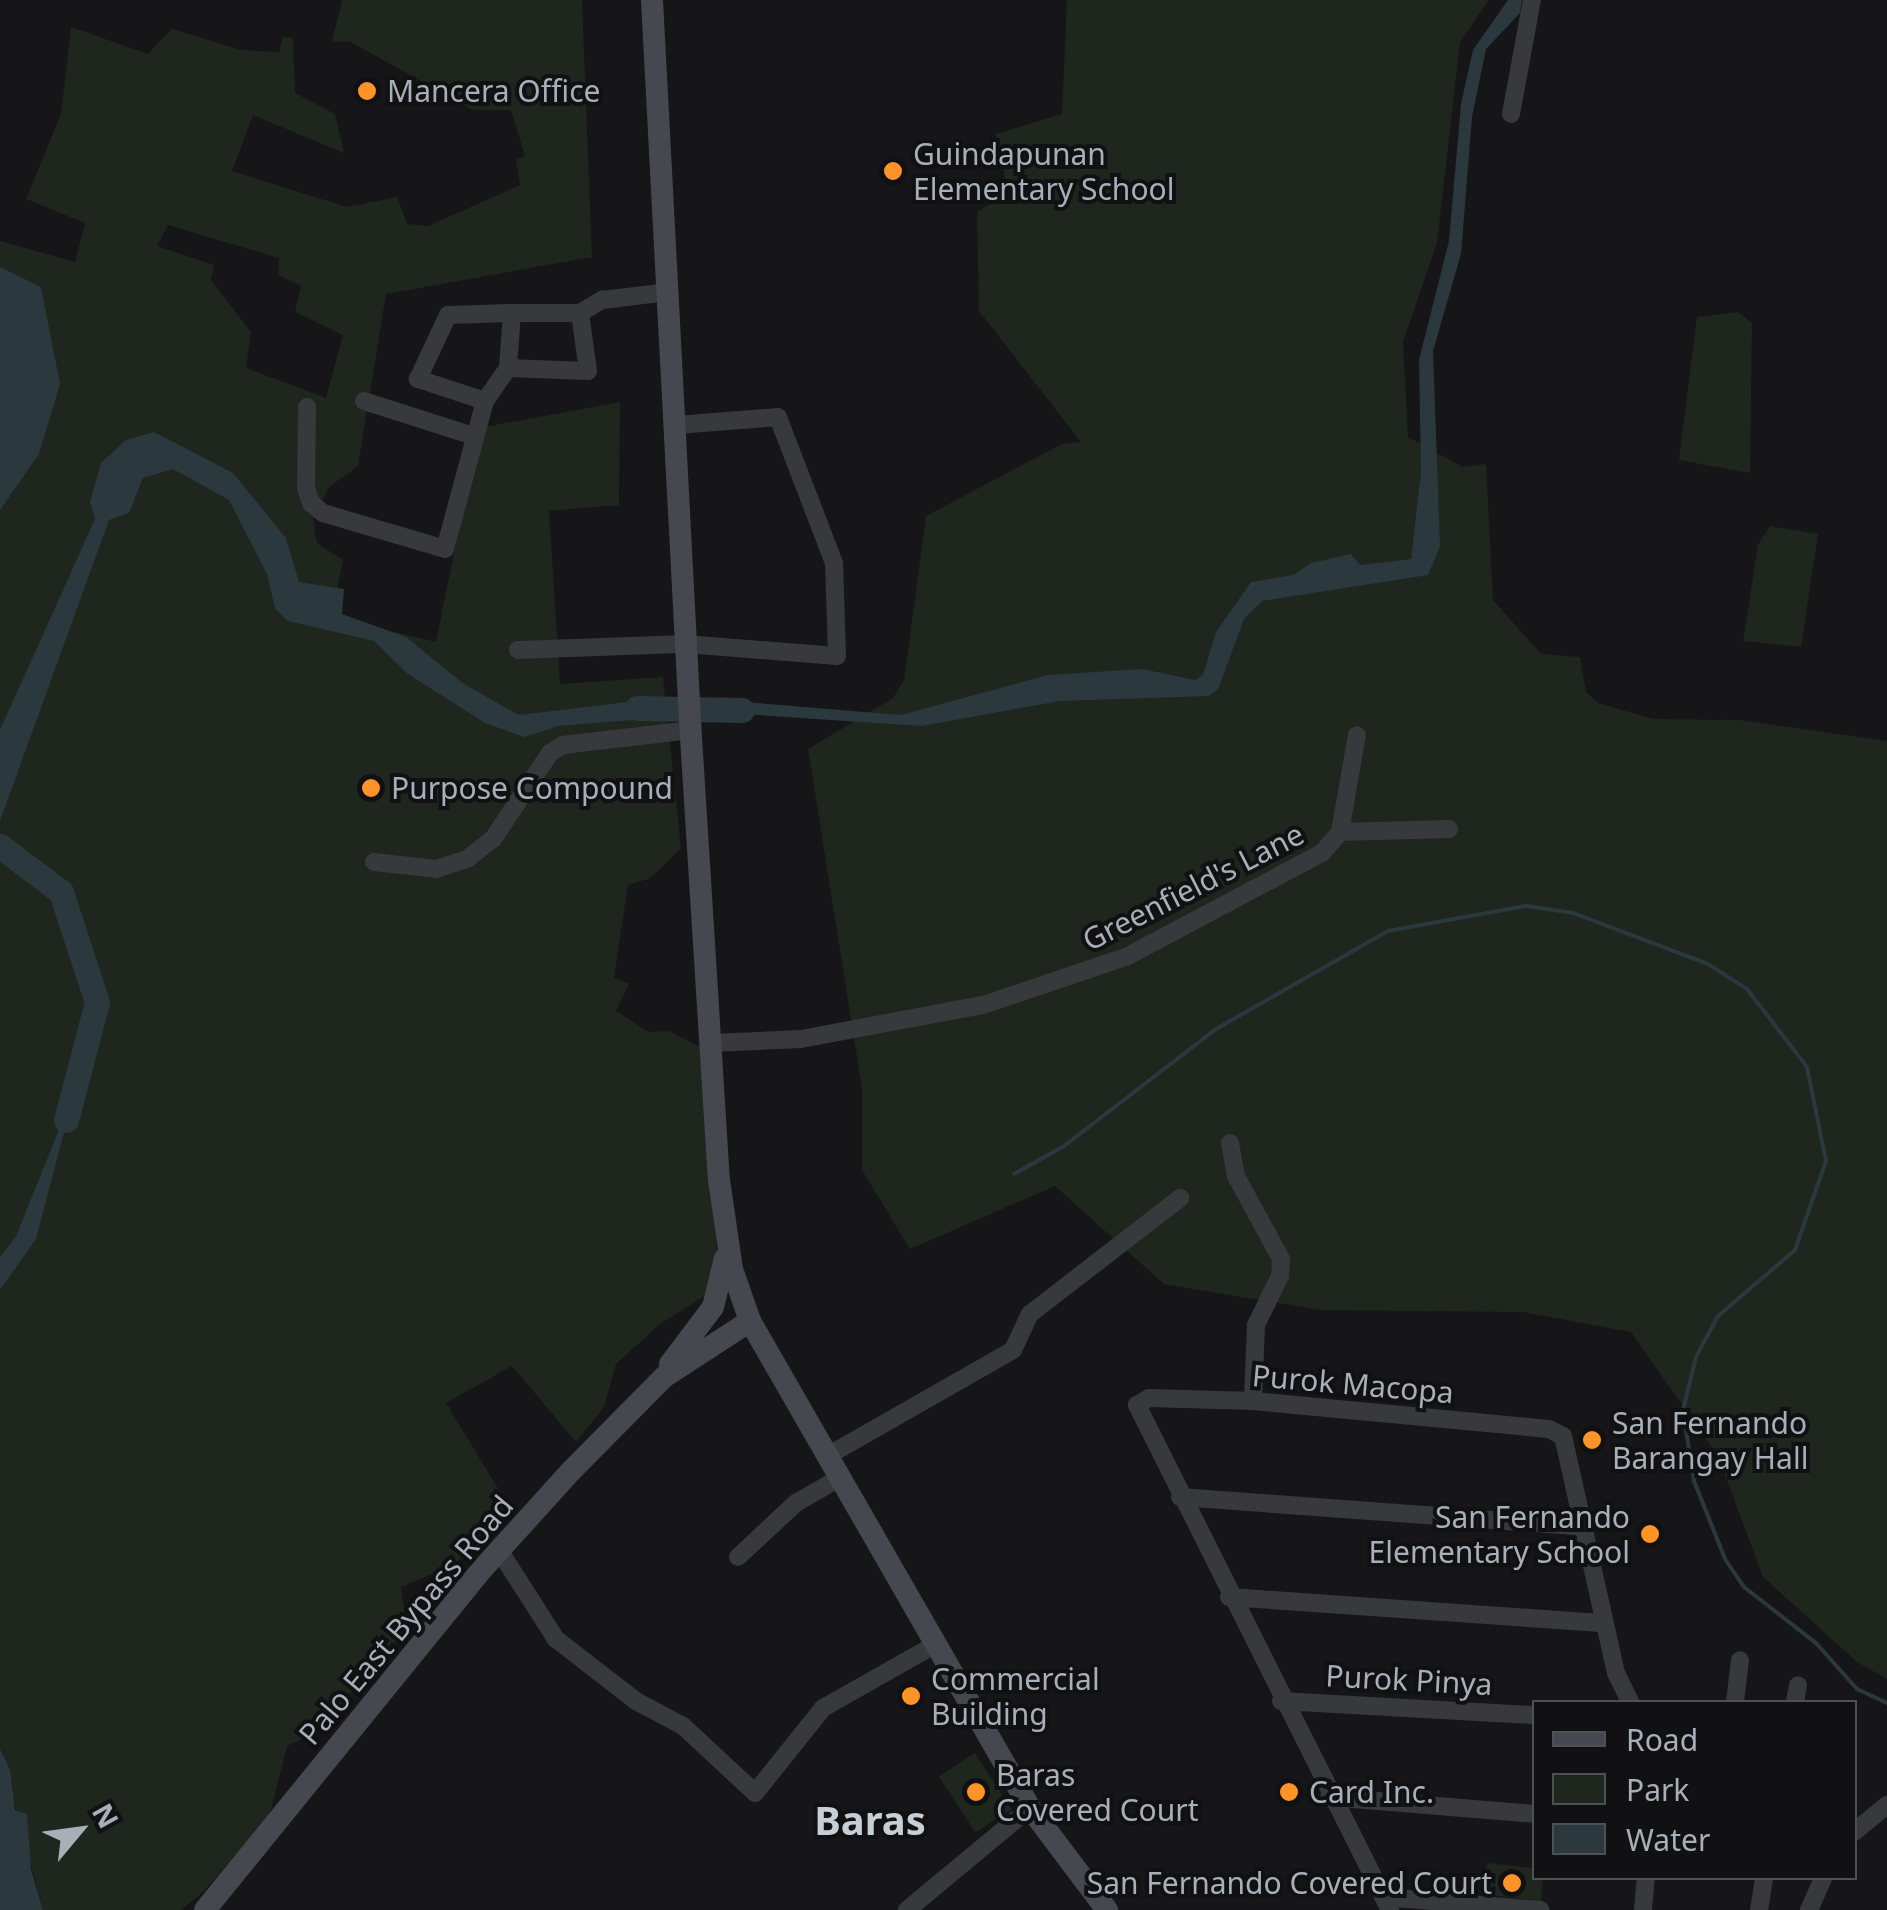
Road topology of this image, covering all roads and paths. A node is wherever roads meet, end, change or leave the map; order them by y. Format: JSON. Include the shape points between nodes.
{"nodes":[{"id":1,"x":652,"y":0,"type":"edge"},
{"id":2,"x":1532,"y":0,"type":"edge"},
{"id":3,"x":1511,"y":114,"type":"dead end"},
{"id":4,"x":668,"y":292,"type":"junction"},
{"id":5,"x":512,"y":313,"type":"junction"},
{"id":6,"x":580,"y":313,"type":"junction"},
{"id":7,"x":508,"y":368,"type":"junction"},
{"id":8,"x":364,"y":401,"type":"dead end"},
{"id":9,"x":486,"y":402,"type":"junction"},
{"id":10,"x":307,"y":407,"type":"dead end"},
{"id":11,"x":676,"y":425,"type":"junction"},
{"id":12,"x":474,"y":436,"type":"junction"},
{"id":13,"x":685,"y":644,"type":"junction"},
{"id":14,"x":518,"y":650,"type":"dead end"},
{"id":15,"x":690,"y":726,"type":"junction"},
{"id":16,"x":1357,"y":734,"type":"dead end"},
{"id":17,"x":1448,"y":829,"type":"dead end"},
{"id":18,"x":1340,"y":832,"type":"junction"},
{"id":19,"x":374,"y":862,"type":"dead end"},
{"id":20,"x":710,"y":1044,"type":"junction"},
{"id":21,"x":1230,"y":1144,"type":"dead end"},
{"id":22,"x":1180,"y":1198,"type":"dead end"},
{"id":23,"x":726,"y":1239,"type":"junction"},
{"id":24,"x":740,"y":1294,"type":"junction"},
{"id":25,"x":713,"y":1307,"type":"junction"},
{"id":26,"x":750,"y":1321,"type":"junction"},
{"id":27,"x":664,"y":1377,"type":"junction"},
{"id":28,"x":1254,"y":1401,"type":"junction"},
{"id":29,"x":828,"y":1455,"type":"junction"},
{"id":30,"x":841,"y":1477,"type":"junction"},
{"id":31,"x":1180,"y":1497,"type":"junction"},
{"id":32,"x":1586,"y":1528,"type":"junction"},
{"id":33,"x":499,"y":1550,"type":"junction"},
{"id":34,"x":738,"y":1557,"type":"dead end"},
{"id":35,"x":1229,"y":1597,"type":"junction"},
{"id":36,"x":1604,"y":1624,"type":"junction"},
{"id":37,"x":936,"y":1644,"type":"junction"},
{"id":38,"x":1740,"y":1660,"type":"dead end"},
{"id":39,"x":1629,"y":1700,"type":"edge"},
{"id":40,"x":1735,"y":1700,"type":"edge"},
{"id":41,"x":1281,"y":1701,"type":"junction"},
{"id":42,"x":1532,"y":1715,"type":"edge"},
{"id":43,"x":1329,"y":1797,"type":"junction"},
{"id":44,"x":1887,"y":1806,"type":"edge"},
{"id":45,"x":1030,"y":1808,"type":"junction"},
{"id":46,"x":1532,"y":1814,"type":"edge"},
{"id":47,"x":1857,"y":1830,"type":"edge"},
{"id":48,"x":1646,"y":1880,"type":"edge"},
{"id":49,"x":1764,"y":1880,"type":"edge"},
{"id":50,"x":1822,"y":1880,"type":"edge"},
{"id":51,"x":1387,"y":1903,"type":"edge"},
{"id":52,"x":1763,"y":1909,"type":"edge"},
{"id":53,"x":205,"y":1910,"type":"edge"},
{"id":54,"x":906,"y":1910,"type":"edge"},
{"id":55,"x":1107,"y":1910,"type":"edge"},
{"id":56,"x":1540,"y":1910,"type":"edge"},
{"id":57,"x":1643,"y":1910,"type":"edge"},
{"id":58,"x":1809,"y":1910,"type":"edge"}],
"edges":[{"from":1,"to":4,"type":"main road"},
{"from":2,"to":3,"type":"street"},
{"from":4,"to":6,"type":"street","via":[[602,300]]},
{"from":4,"to":11,"type":"main road"},
{"from":5,"to":6,"type":"street"},
{"from":5,"to":7,"type":"street"},
{"from":5,"to":9,"type":"street","via":[[448,315],[418,379]]},
{"from":6,"to":7,"type":"street","via":[[588,371]]},
{"from":7,"to":9,"type":"street"},
{"from":8,"to":12,"type":"street"},
{"from":9,"to":12,"type":"street"},
{"from":10,"to":12,"type":"street","via":[[311,503],[323,513],[444,549]]},
{"from":11,"to":13,"type":"main road"},
{"from":11,"to":13,"type":"street","via":[[778,417],[834,563],[837,656]]},
{"from":13,"to":14,"type":"street"},
{"from":13,"to":15,"type":"main road"},
{"from":15,"to":19,"type":"street","via":[[563,745],[550,753],[493,839],[467,860],[436,869]]},
{"from":15,"to":20,"type":"main road"},
{"from":16,"to":18,"type":"street","name":"Greenfield's Lane"},
{"from":17,"to":18,"type":"street","name":"Greenfield's Lane"},
{"from":18,"to":20,"type":"street","name":"Greenfield's Lane","via":[[1322,853],[1226,907],[1060,982],[953,1014],[801,1039]]},
{"from":20,"to":23,"type":"main road"},
{"from":21,"to":28,"type":"street","via":[[1236,1176],[1281,1259],[1280,1276],[1256,1325]]},
{"from":22,"to":29,"type":"street","via":[[1030,1314],[1013,1350]]},
{"from":23,"to":24,"type":"main road"},
{"from":23,"to":25,"type":"main road","name":"Palo East Bypass Road"},
{"from":24,"to":25,"type":"main road","name":"Palo East Bypass Road","via":[[728,1289]]},
{"from":24,"to":26,"type":"main road"},
{"from":25,"to":27,"type":"main road","name":"Palo East Bypass Road"},
{"from":26,"to":27,"type":"main road","name":"Palo East Bypass Road"},
{"from":26,"to":29,"type":"main road"},
{"from":27,"to":33,"type":"main road","name":"Palo East Bypass Road"},
{"from":28,"to":31,"type":"street","name":"Purok Macopa","via":[[1149,1398],[1137,1405]]},
{"from":28,"to":32,"type":"street","name":"Purok Macopa","via":[[1549,1429],[1563,1436]]},
{"from":29,"to":30,"type":"main road"},
{"from":30,"to":34,"type":"street","via":[[796,1503]]},
{"from":30,"to":37,"type":"main road"},
{"from":31,"to":32,"type":"street"},
{"from":31,"to":35,"type":"street"},
{"from":32,"to":36,"type":"street"},
{"from":33,"to":37,"type":"street","via":[[556,1639],[636,1701],[683,1726],[755,1792],[823,1708]]},
{"from":33,"to":53,"type":"main road","name":"Palo East Bypass Road"},
{"from":35,"to":36,"type":"street"},
{"from":35,"to":41,"type":"street"},
{"from":36,"to":39,"type":"street"},
{"from":37,"to":45,"type":"main road"},
{"from":38,"to":40,"type":"street"},
{"from":41,"to":42,"type":"street","name":"Purok Pinya"},
{"from":41,"to":43,"type":"street"},
{"from":43,"to":46,"type":"street"},
{"from":43,"to":51,"type":"street"},
{"from":44,"to":47,"type":"street"},
{"from":45,"to":54,"type":"street"},
{"from":45,"to":55,"type":"main road"},
{"from":48,"to":57,"type":"street"},
{"from":49,"to":52,"type":"street"},
{"from":50,"to":58,"type":"street"},
{"from":51,"to":56,"type":"street"}]}
